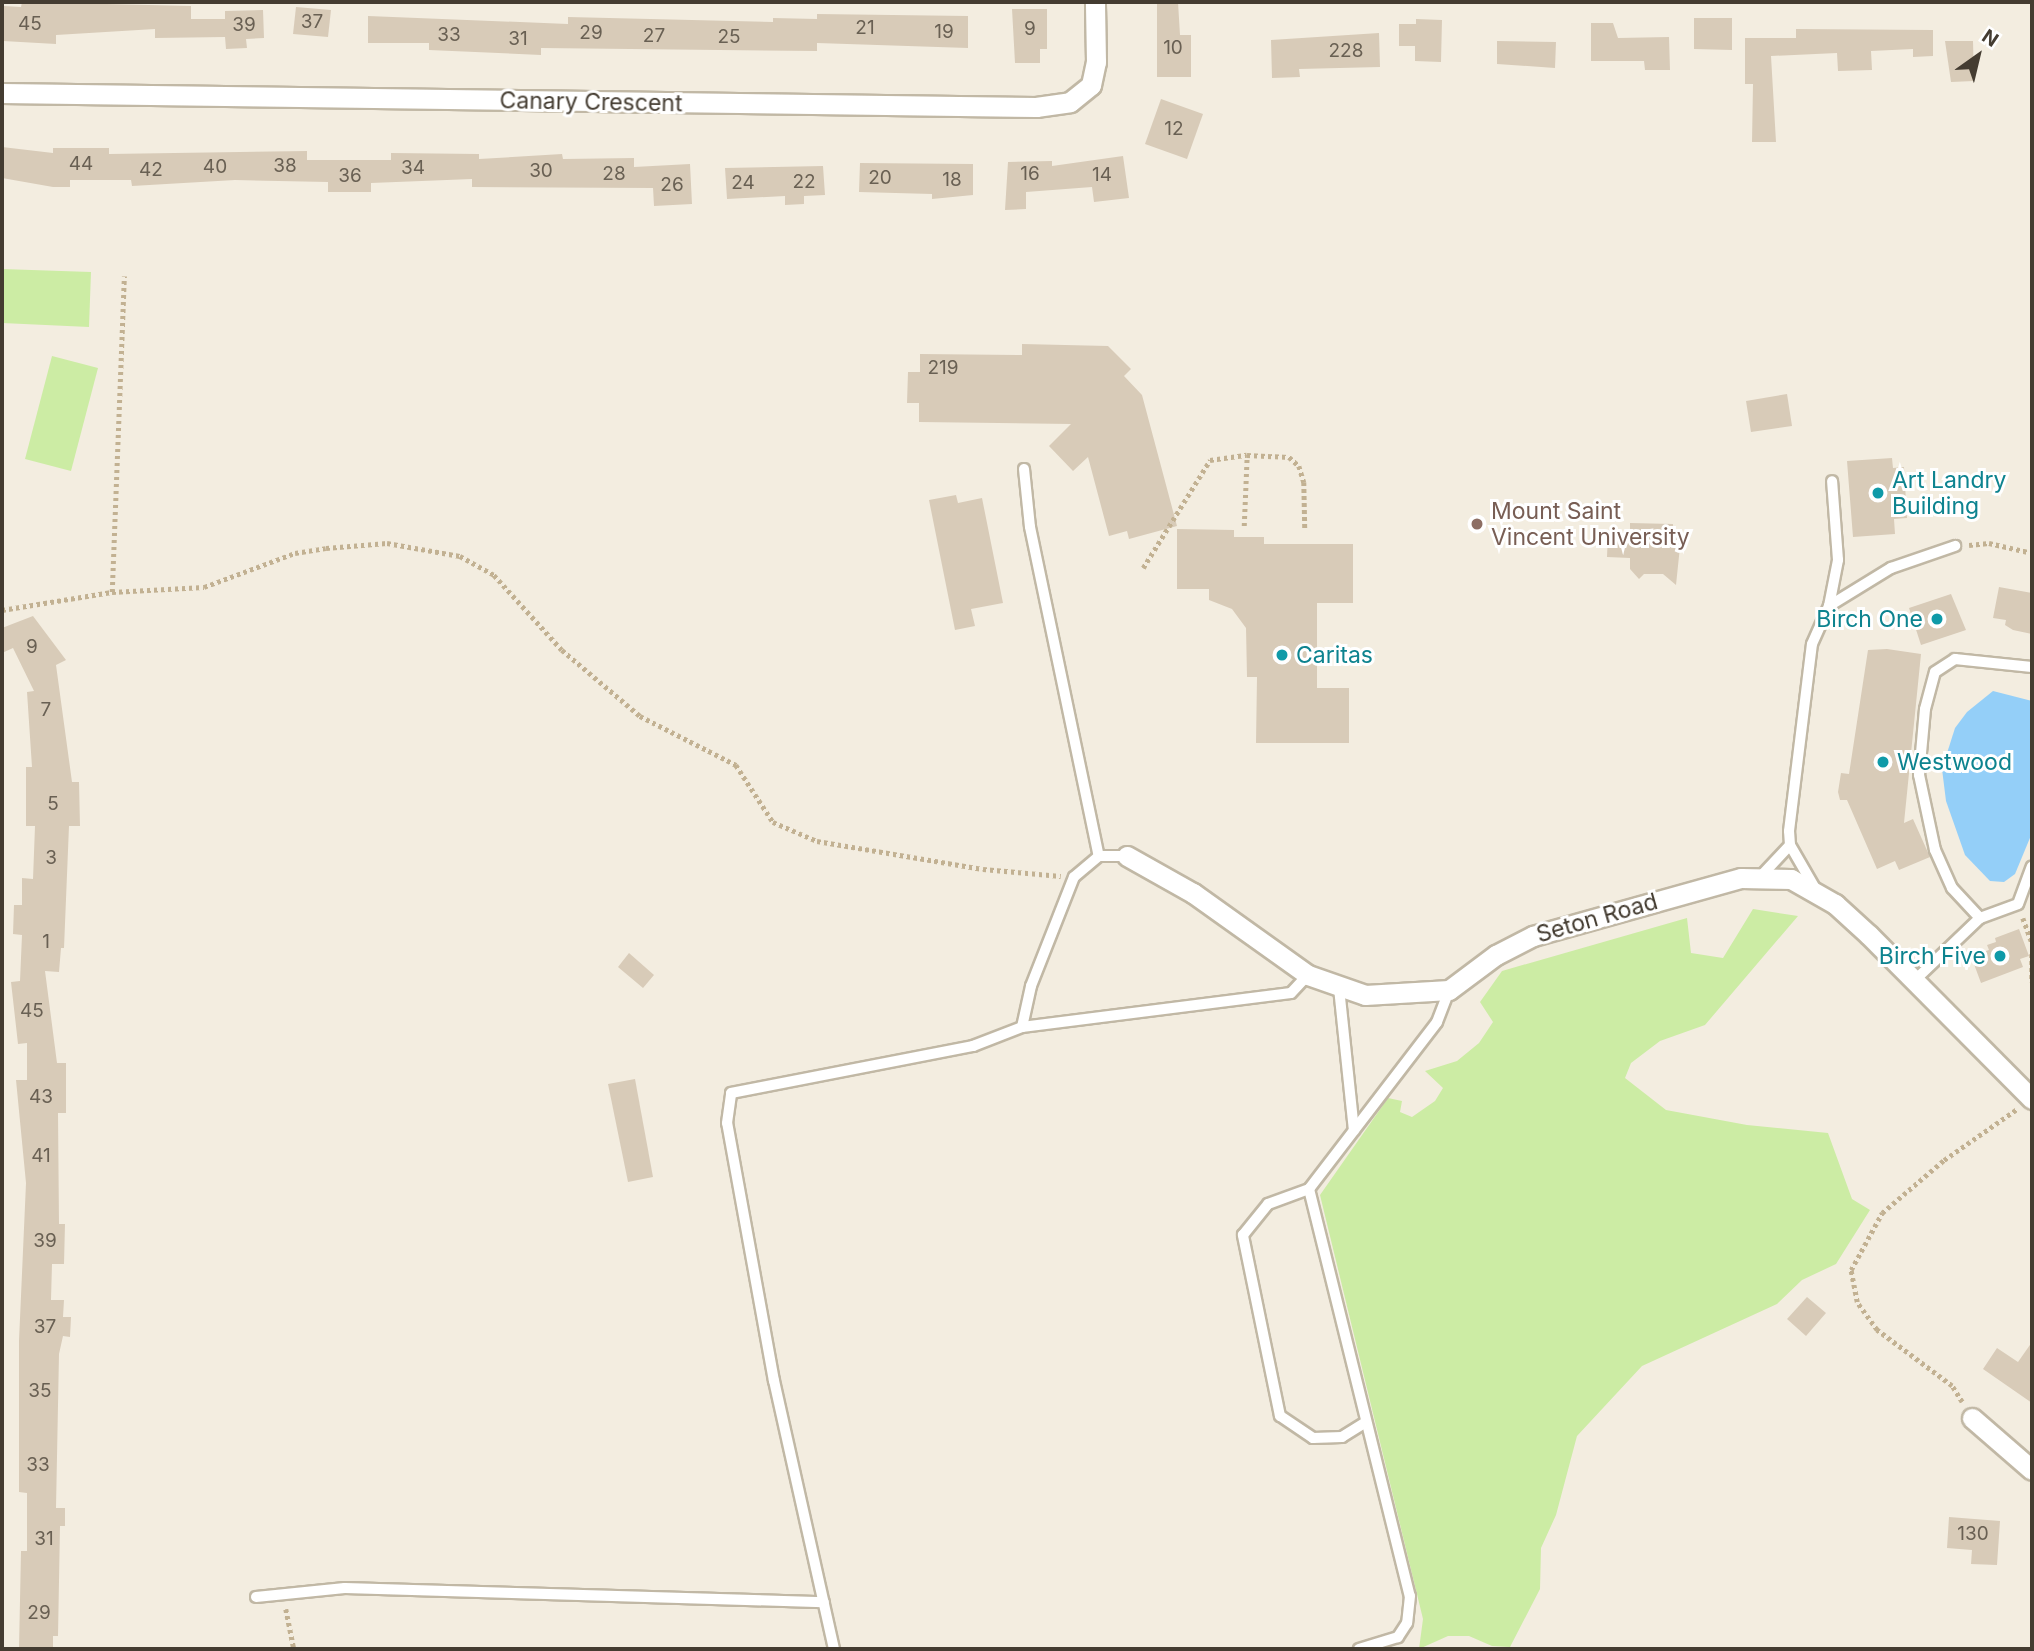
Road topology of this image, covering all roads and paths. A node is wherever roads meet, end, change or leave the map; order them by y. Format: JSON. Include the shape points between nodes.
{"nodes":[{"id":1,"x":1095,"y":2,"type":"edge"},
{"id":2,"x":2,"y":93,"type":"edge"},
{"id":3,"x":124,"y":276,"type":"dead end"},
{"id":4,"x":1247,"y":454,"type":"junction"},
{"id":5,"x":1024,"y":469,"type":"dead end"},
{"id":6,"x":1832,"y":481,"type":"dead end"},
{"id":7,"x":1244,"y":526,"type":"dead end"},
{"id":8,"x":1305,"y":530,"type":"dead end"},
{"id":9,"x":1955,"y":546,"type":"joint"},
{"id":10,"x":2027,"y":552,"type":"dead end"},
{"id":11,"x":1143,"y":568,"type":"dead end"},
{"id":12,"x":112,"y":592,"type":"junction"},
{"id":13,"x":1829,"y":606,"type":"junction"},
{"id":14,"x":2,"y":610,"type":"edge"},
{"id":15,"x":2032,"y":667,"type":"edge"},
{"id":16,"x":1790,"y":845,"type":"junction"},
{"id":17,"x":1099,"y":856,"type":"junction"},
{"id":18,"x":1126,"y":856,"type":"joint"},
{"id":19,"x":2032,"y":866,"type":"edge"},
{"id":20,"x":1761,"y":876,"type":"junction"},
{"id":21,"x":1074,"y":877,"type":"junction"},
{"id":22,"x":1818,"y":893,"type":"junction"},
{"id":23,"x":2018,"y":904,"type":"junction"},
{"id":24,"x":1980,"y":918,"type":"junction"},
{"id":25,"x":2032,"y":943,"type":"edge"},
{"id":26,"x":2032,"y":954,"type":"edge"},
{"id":27,"x":1308,"y":975,"type":"junction"},
{"id":28,"x":1914,"y":981,"type":"junction"},
{"id":29,"x":2032,"y":982,"type":"edge"},
{"id":30,"x":1339,"y":988,"type":"junction"},
{"id":31,"x":1449,"y":989,"type":"junction"},
{"id":32,"x":1022,"y":1027,"type":"junction"},
{"id":33,"x":2032,"y":1099,"type":"edge"},
{"id":34,"x":1354,"y":1130,"type":"junction"},
{"id":35,"x":1309,"y":1189,"type":"junction"},
{"id":36,"x":1972,"y":1418,"type":"joint"},
{"id":37,"x":1366,"y":1422,"type":"junction"},
{"id":38,"x":2032,"y":1470,"type":"edge"},
{"id":39,"x":283,"y":1594,"type":"junction"},
{"id":40,"x":256,"y":1597,"type":"dead end"},
{"id":41,"x":824,"y":1602,"type":"junction"},
{"id":42,"x":294,"y":1649,"type":"edge"},
{"id":43,"x":834,"y":1649,"type":"edge"},
{"id":44,"x":1359,"y":1649,"type":"edge"}],
"edges":[{"from":1,"to":2,"type":"street","name":"Canary Crescent","via":[[1096,62],[1091,85],[1070,102],[1036,107]]},
{"from":3,"to":12,"type":"path"},
{"from":4,"to":7,"type":"path"},
{"from":4,"to":8,"type":"path","via":[[1276,454],[1299,466]]},
{"from":4,"to":11,"type":"path","via":[[1210,460]]},
{"from":5,"to":17,"type":"lane","via":[[1030,527]]},
{"from":6,"to":13,"type":"lane","via":[[1838,560]]},
{"from":9,"to":10,"type":"path","via":[[1989,543]]},
{"from":9,"to":13,"type":"lane","via":[[1870,578]]},
{"from":12,"to":14,"type":"path"},
{"from":12,"to":21,"type":"path","via":[[204,587],[295,553],[354,545],[387,543],[460,556],[494,575],[562,650],[640,716],[736,765],[773,822],[817,841],[983,869]]},
{"from":13,"to":16,"type":"lane","via":[[1812,644]]},
{"from":15,"to":24,"type":"lane","via":[[1955,659],[1935,672],[1925,709],[1919,775],[1935,850],[1952,888]]},
{"from":16,"to":20,"type":"lane"},
{"from":16,"to":22,"type":"lane"},
{"from":17,"to":18,"type":"lane"},
{"from":17,"to":21,"type":"lane"},
{"from":18,"to":27,"type":"street","via":[[1193,893]]},
{"from":19,"to":23,"type":"lane"},
{"from":20,"to":22,"type":"street","name":"Seton Road","via":[[1791,879]]},
{"from":20,"to":31,"type":"street","name":"Seton Road","via":[[1690,890],[1533,936],[1496,955]]},
{"from":21,"to":32,"type":"lane","via":[[1031,986]]},
{"from":22,"to":28,"type":"street","name":"Seton Road"},
{"from":23,"to":24,"type":"lane"},
{"from":23,"to":25,"type":"path"},
{"from":24,"to":28,"type":"lane"},
{"from":26,"to":29,"type":"path"},
{"from":27,"to":30,"type":"street"},
{"from":27,"to":32,"type":"lane","via":[[1291,993],[1276,996]]},
{"from":28,"to":33,"type":"street","name":"Seton Road"},
{"from":30,"to":31,"type":"street","via":[[1365,995]]},
{"from":30,"to":34,"type":"lane"},
{"from":31,"to":34,"type":"lane","via":[[1437,1022]]},
{"from":32,"to":41,"type":"lane","via":[[972,1046],[738,1089],[727,1098],[727,1123],[774,1381]]},
{"from":33,"to":36,"type":"path","via":[[1944,1160],[1882,1213],[1851,1270],[1857,1302],[1877,1330],[1952,1386]]},
{"from":34,"to":35,"type":"lane"},
{"from":35,"to":37,"type":"lane"},
{"from":35,"to":37,"type":"lane","via":[[1268,1204],[1243,1236],[1280,1416],[1314,1438],[1342,1437]]},
{"from":36,"to":38,"type":"street"},
{"from":37,"to":44,"type":"lane","via":[[1410,1608],[1408,1623],[1398,1637]]},
{"from":39,"to":40,"type":"lane"},
{"from":39,"to":41,"type":"lane","via":[[345,1588]]},
{"from":39,"to":42,"type":"path"},
{"from":41,"to":43,"type":"lane"}]}
